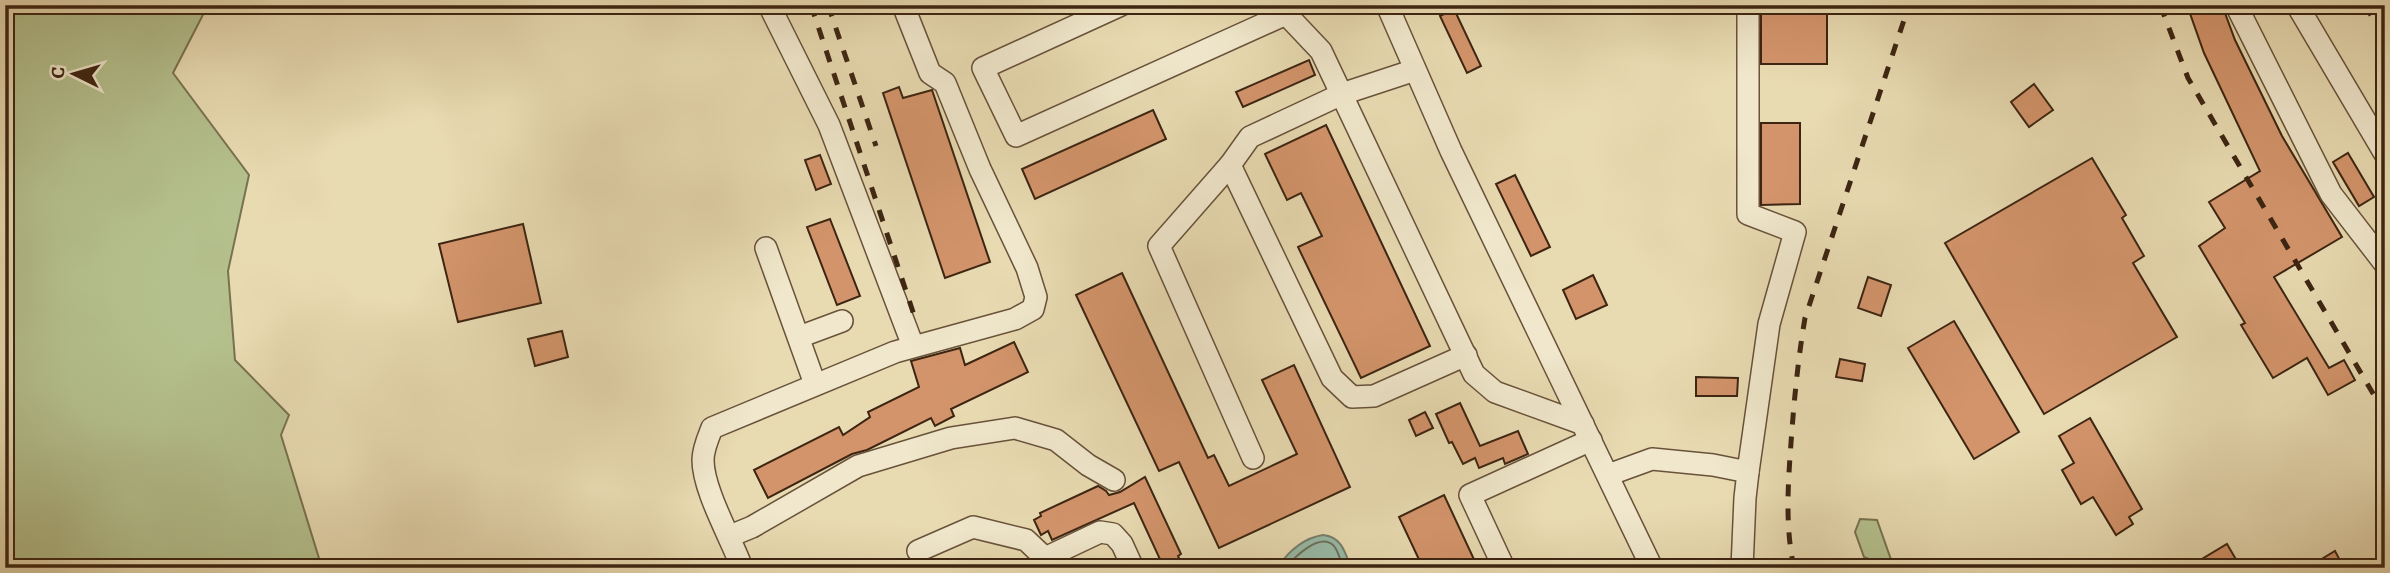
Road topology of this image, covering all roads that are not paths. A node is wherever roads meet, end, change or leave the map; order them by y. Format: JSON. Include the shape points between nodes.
{"nodes":[{"id":1,"x":769,"y":5,"type":"edge"},
{"id":2,"x":903,"y":5,"type":"edge"},
{"id":3,"x":1121,"y":5,"type":"edge"},
{"id":4,"x":1387,"y":5,"type":"edge"},
{"id":5,"x":1748,"y":5,"type":"edge"},
{"id":6,"x":2236,"y":5,"type":"edge"},
{"id":7,"x":2297,"y":5,"type":"edge"},
{"id":8,"x":1284,"y":10,"type":"edge"},
{"id":9,"x":1415,"y":70,"type":"junction"},
{"id":10,"x":1342,"y":94,"type":"junction"},
{"id":11,"x":2385,"y":154,"type":"edge"},
{"id":12,"x":1230,"y":165,"type":"junction"},
{"id":13,"x":766,"y":248,"type":"dead end"},
{"id":14,"x":2385,"y":264,"type":"edge"},
{"id":15,"x":842,"y":321,"type":"dead end"},
{"id":16,"x":799,"y":337,"type":"junction"},
{"id":17,"x":913,"y":346,"type":"junction"},
{"id":18,"x":1466,"y":355,"type":"junction"},
{"id":19,"x":815,"y":384,"type":"junction"},
{"id":20,"x":1587,"y":432,"type":"junction"},
{"id":21,"x":1254,"y":458,"type":"dead end"},
{"id":22,"x":1748,"y":472,"type":"junction"},
{"id":23,"x":1608,"y":475,"type":"junction"},
{"id":24,"x":1114,"y":480,"type":"dead end"},
{"id":25,"x":730,"y":536,"type":"junction"},
{"id":26,"x":918,"y":551,"type":"dead end"},
{"id":27,"x":1047,"y":563,"type":"edge"},
{"id":28,"x":742,"y":568,"type":"edge"},
{"id":29,"x":1133,"y":568,"type":"edge"},
{"id":30,"x":1504,"y":568,"type":"edge"},
{"id":31,"x":1652,"y":568,"type":"edge"},
{"id":32,"x":1742,"y":568,"type":"edge"}],
"edges":[{"from":1,"to":17,"type":"street","via":[[829,125]]},
{"from":2,"to":17,"type":"street","via":[[930,73],[945,83],[1027,268],[1035,297],[1033,309],[1015,319]]},
{"from":3,"to":8,"type":"street","via":[[984,68],[1016,136]]},
{"from":4,"to":9,"type":"street"},
{"from":5,"to":22,"type":"street","via":[[1748,214],[1795,232],[1769,324]]},
{"from":6,"to":14,"type":"street","via":[[2331,194]]},
{"from":7,"to":11,"type":"street"},
{"from":8,"to":10,"type":"street","via":[[1321,51]]},
{"from":9,"to":10,"type":"street"},
{"from":9,"to":20,"type":"street"},
{"from":10,"to":12,"type":"street","via":[[1250,137]]},
{"from":10,"to":18,"type":"street"},
{"from":12,"to":18,"type":"street","via":[[1332,378],[1352,397],[1374,396]]},
{"from":12,"to":21,"type":"street","via":[[1158,246]]},
{"from":13,"to":16,"type":"street"},
{"from":15,"to":16,"type":"street"},
{"from":16,"to":19,"type":"street"},
{"from":17,"to":19,"type":"street"},
{"from":18,"to":20,"type":"street","via":[[1474,374],[1495,392]]},
{"from":19,"to":25,"type":"street","via":[[712,428],[704,467]]},
{"from":20,"to":23,"type":"street"},
{"from":20,"to":30,"type":"street","via":[[1470,495]]},
{"from":22,"to":23,"type":"street","via":[[1652,459]]},
{"from":22,"to":32,"type":"street"},
{"from":23,"to":31,"type":"street"},
{"from":24,"to":25,"type":"street","via":[[1056,440],[1016,428],[951,438],[858,466]]},
{"from":25,"to":28,"type":"street"},
{"from":26,"to":27,"type":"street","via":[[973,527],[1026,540]]},
{"from":27,"to":29,"type":"street","via":[[1100,532],[1113,534]]}]}
